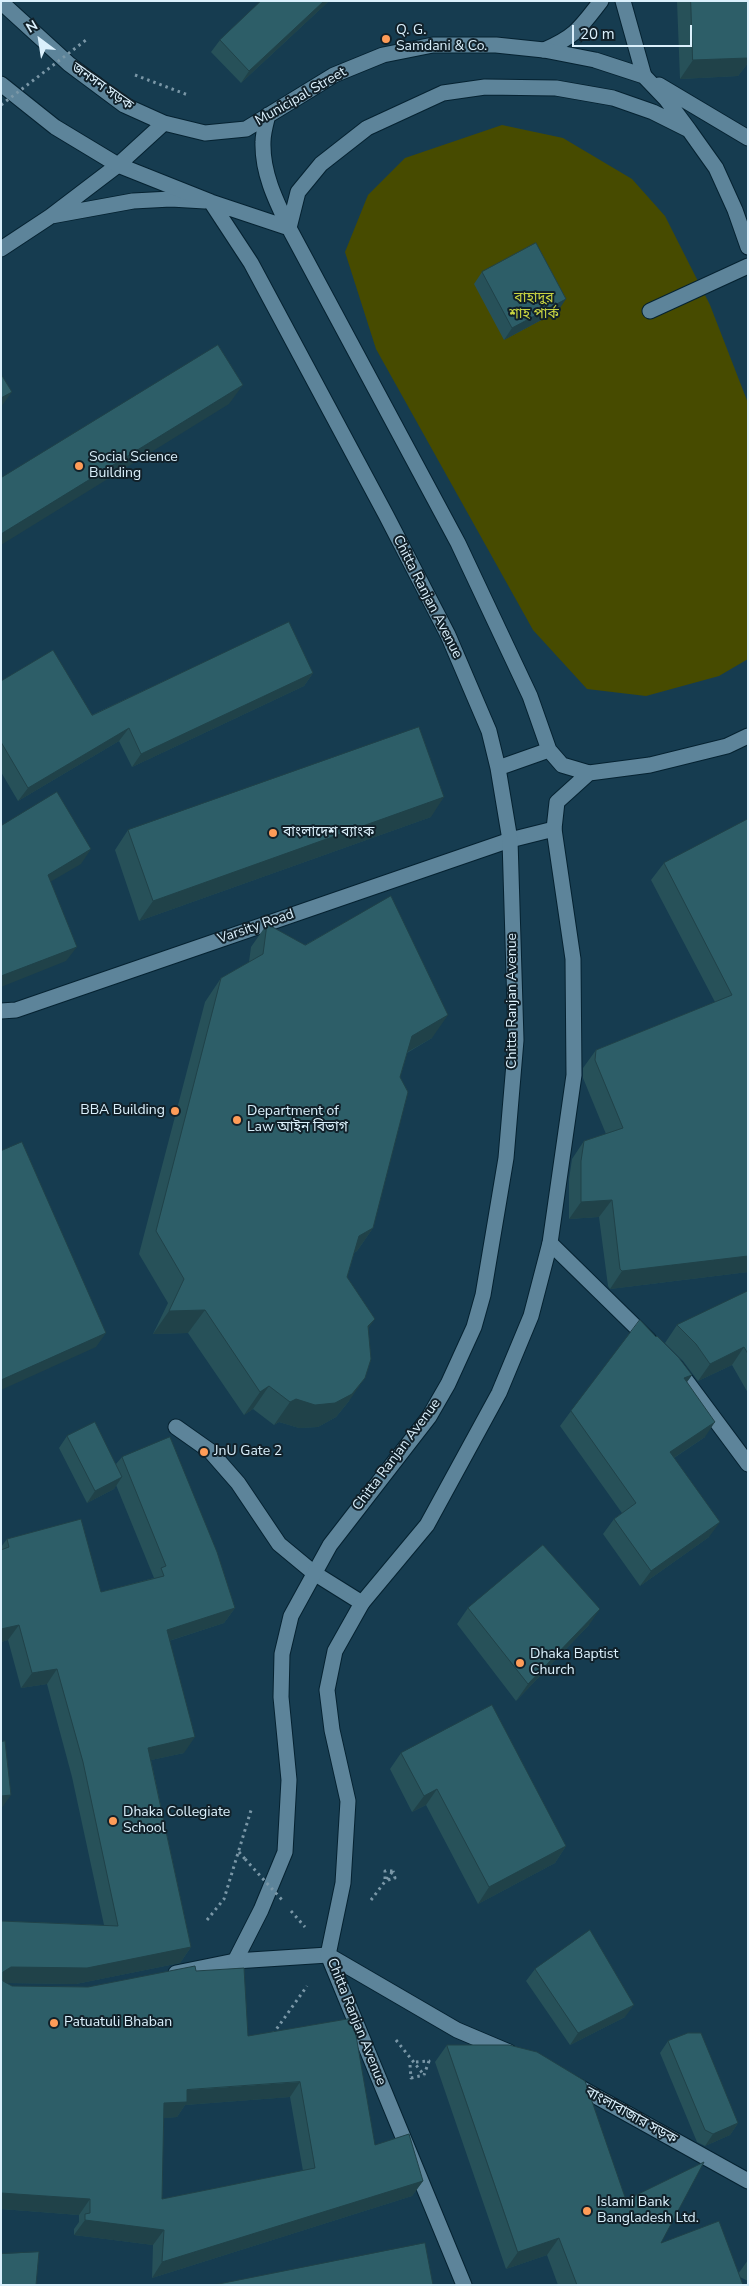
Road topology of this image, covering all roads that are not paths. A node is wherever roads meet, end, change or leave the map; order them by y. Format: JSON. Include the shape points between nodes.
{"nodes":[{"id":1,"x":601,"y":1,"type":"edge"},
{"id":2,"x":623,"y":1,"type":"edge"},
{"id":3,"x":1,"y":2,"type":"edge"},
{"id":4,"x":544,"y":50,"type":"junction"},
{"id":5,"x":644,"y":76,"type":"junction"},
{"id":6,"x":1,"y":84,"type":"edge"},
{"id":7,"x":268,"y":115,"type":"junction"},
{"id":8,"x":164,"y":123,"type":"junction"},
{"id":9,"x":689,"y":130,"type":"junction"},
{"id":10,"x":748,"y":138,"type":"edge"},
{"id":11,"x":118,"y":165,"type":"junction"},
{"id":12,"x":211,"y":202,"type":"junction"},
{"id":13,"x":51,"y":216,"type":"junction"},
{"id":14,"x":289,"y":228,"type":"junction"},
{"id":15,"x":748,"y":247,"type":"edge"},
{"id":16,"x":1,"y":249,"type":"edge"},
{"id":17,"x":748,"y":266,"type":"edge"},
{"id":18,"x":650,"y":311,"type":"dead end"},
{"id":19,"x":748,"y":736,"type":"edge"},
{"id":20,"x":549,"y":750,"type":"junction"},
{"id":21,"x":498,"y":768,"type":"junction"},
{"id":22,"x":589,"y":773,"type":"junction"},
{"id":23,"x":554,"y":829,"type":"junction"},
{"id":24,"x":510,"y":840,"type":"junction"},
{"id":25,"x":1,"y":1011,"type":"edge"},
{"id":26,"x":550,"y":1244,"type":"junction"},
{"id":27,"x":176,"y":1427,"type":"dead end"},
{"id":28,"x":748,"y":1464,"type":"edge"},
{"id":29,"x":314,"y":1573,"type":"junction"},
{"id":30,"x":362,"y":1602,"type":"junction"},
{"id":31,"x":328,"y":1955,"type":"junction"},
{"id":32,"x":235,"y":1961,"type":"junction"},
{"id":33,"x":161,"y":1976,"type":"edge"},
{"id":34,"x":520,"y":2056,"type":"edge"},
{"id":35,"x":556,"y":2073,"type":"edge"},
{"id":36,"x":748,"y":2182,"type":"edge"},
{"id":37,"x":464,"y":2285,"type":"edge"}],
"edges":[{"from":1,"to":4,"type":"main road","via":[[567,40]]},
{"from":2,"to":5,"type":"main road"},
{"from":3,"to":8,"type":"main road","name":"জনসন সড়ক","via":[[69,64],[124,105]]},
{"from":4,"to":5,"type":"main road","name":"Municipal Street","via":[[595,60]]},
{"from":4,"to":7,"type":"main road","name":"Municipal Street","via":[[496,45],[433,45],[382,55],[334,75]]},
{"from":5,"to":9,"type":"main road","name":"Municipal Street"},
{"from":5,"to":10,"type":"main road","name":"Municipal Street"},
{"from":6,"to":11,"type":"main road","via":[[55,127]]},
{"from":7,"to":8,"type":"main road","name":"Municipal Street","via":[[246,129],[205,134]]},
{"from":7,"to":14,"type":"main road","via":[[263,141],[265,166],[271,189]]},
{"from":8,"to":11,"type":"main road"},
{"from":9,"to":14,"type":"main road","via":[[614,98],[556,88],[485,87],[443,93],[367,128],[321,164],[298,192]]},
{"from":9,"to":15,"type":"main road","name":"Municipal Street","via":[[716,168]]},
{"from":11,"to":12,"type":"main road"},
{"from":11,"to":13,"type":"main road"},
{"from":12,"to":13,"type":"main road","via":[[133,201]]},
{"from":12,"to":14,"type":"main road"},
{"from":12,"to":21,"type":"main road","name":"Chitta Ranjan Avenue","via":[[251,263],[448,635],[489,731]]},
{"from":13,"to":16,"type":"main road"},
{"from":14,"to":20,"type":"main road","via":[[458,544],[526,688]]},
{"from":17,"to":18,"type":"main road"},
{"from":19,"to":22,"type":"main road","via":[[726,746],[650,765]]},
{"from":20,"to":21,"type":"main road"},
{"from":20,"to":22,"type":"main road","via":[[562,765]]},
{"from":21,"to":24,"type":"main road","name":"Chitta Ranjan Avenue"},
{"from":22,"to":23,"type":"main road","name":"Chitta Ranjan Avenue","via":[[557,802]]},
{"from":23,"to":24,"type":"main road","name":"Varsity Road"},
{"from":23,"to":26,"type":"main road","name":"Chitta Ranjan Avenue","via":[[573,959],[574,1075]]},
{"from":24,"to":25,"type":"main road","name":"Varsity Road","via":[[16,1010]]},
{"from":24,"to":29,"type":"main road","name":"Chitta Ranjan Avenue","via":[[516,1040],[506,1158],[483,1295],[474,1327],[429,1417],[346,1522]]},
{"from":26,"to":28,"type":"main road","via":[[676,1367]]},
{"from":26,"to":30,"type":"main road","name":"Chitta Ranjan Avenue","via":[[531,1316],[498,1393],[427,1525]]},
{"from":27,"to":29,"type":"main road","via":[[210,1451],[238,1482],[279,1544]]},
{"from":29,"to":30,"type":"main road"},
{"from":29,"to":32,"type":"main road","name":"Chitta Ranjan Avenue","via":[[291,1616],[282,1654],[289,1780],[285,1852]]},
{"from":30,"to":31,"type":"main road","name":"Chitta Ranjan Avenue","via":[[335,1650],[327,1690],[332,1730],[348,1801],[343,1883]]},
{"from":31,"to":32,"type":"main road"},
{"from":31,"to":34,"type":"main road","via":[[456,2030]]},
{"from":31,"to":37,"type":"main road","name":"Chitta Ranjan Avenue"},
{"from":32,"to":33,"type":"main road"},
{"from":35,"to":36,"type":"main road","name":"বাংলাবাজার সড়ক"}]}
